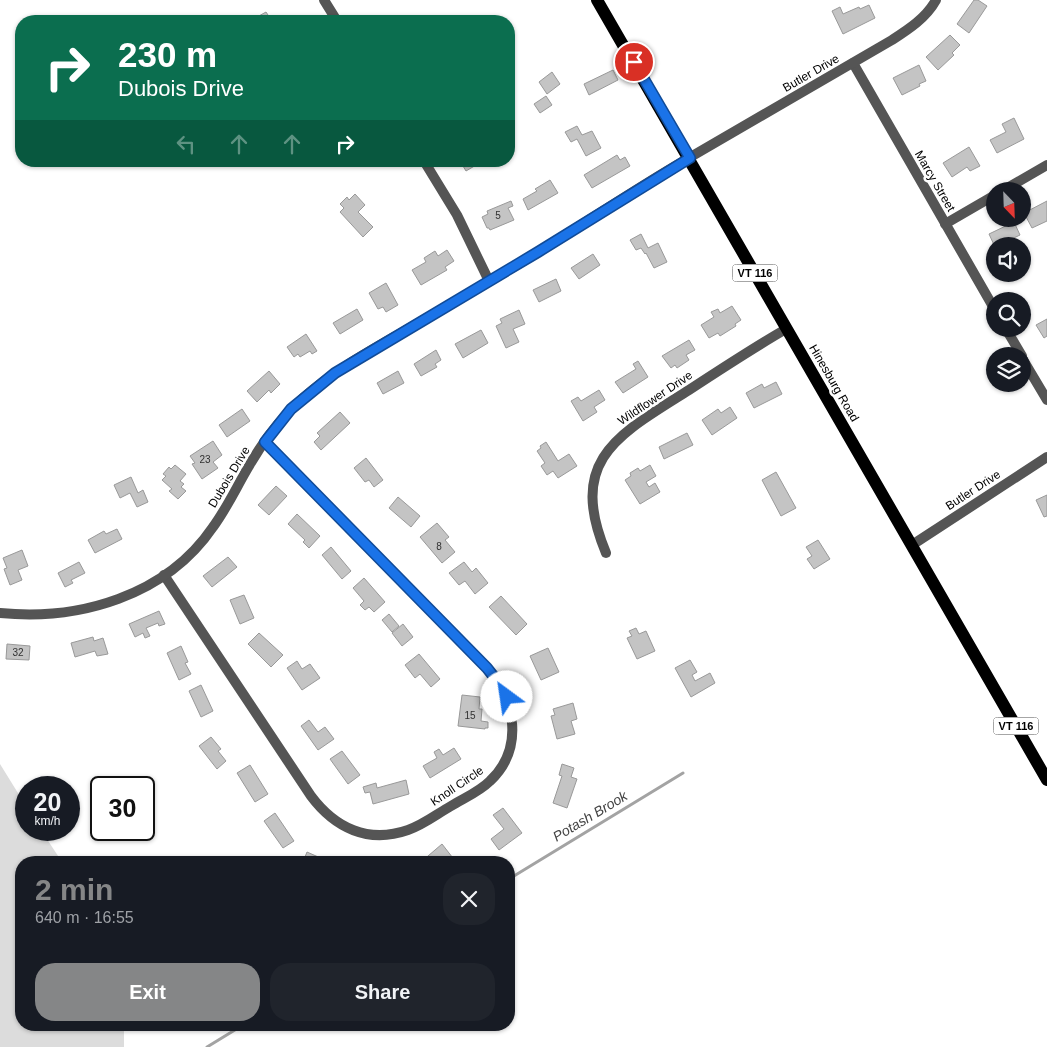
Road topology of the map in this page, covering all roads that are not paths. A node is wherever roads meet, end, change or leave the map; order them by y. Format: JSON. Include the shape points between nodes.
{"nodes":[{"id":1,"x":324,"y":0,"type":"edge"},
{"id":2,"x":597,"y":0,"type":"edge"},
{"id":3,"x":936,"y":0,"type":"edge"},
{"id":4,"x":333,"y":15,"type":"edge"},
{"id":5,"x":852,"y":63,"type":"junction"},
{"id":6,"x":690,"y":158,"type":"junction"},
{"id":7,"x":1047,"y":166,"type":"edge"},
{"id":8,"x":428,"y":167,"type":"edge"},
{"id":9,"x":1018,"y":182,"type":"edge"},
{"id":10,"x":986,"y":200,"type":"edge"},
{"id":11,"x":945,"y":224,"type":"junction"},
{"id":12,"x":489,"y":282,"type":"junction"},
{"id":13,"x":986,"y":295,"type":"edge"},
{"id":14,"x":786,"y":329,"type":"junction"},
{"id":15,"x":1031,"y":373,"type":"edge"},
{"id":16,"x":1047,"y":377,"type":"edge"},
{"id":17,"x":1037,"y":383,"type":"junction"},
{"id":18,"x":1047,"y":400,"type":"edge"},
{"id":19,"x":265,"y":442,"type":"junction"},
{"id":20,"x":1047,"y":457,"type":"edge"},
{"id":21,"x":912,"y":545,"type":"junction"},
{"id":22,"x":606,"y":553,"type":"dead end"},
{"id":23,"x":164,"y":575,"type":"junction"},
{"id":24,"x":0,"y":613,"type":"edge"},
{"id":25,"x":1047,"y":780,"type":"edge"}],
"edges":[{"from":1,"to":4,"type":"street"},
{"from":2,"to":6,"type":"main road","name":"Hinesburg Road","number":"VT 116"},
{"from":3,"to":5,"type":"street","name":"Butler Drive","via":[[917,24]]},
{"from":5,"to":6,"type":"street","name":"Butler Drive"},
{"from":5,"to":11,"type":"street","name":"Marcy Street"},
{"from":6,"to":12,"type":"street","name":"Dubois Drive"},
{"from":6,"to":14,"type":"main road","name":"Hinesburg Road","number":"VT 116"},
{"from":7,"to":9,"type":"street"},
{"from":8,"to":12,"type":"street","via":[[457,215]]},
{"from":10,"to":11,"type":"street"},
{"from":11,"to":13,"type":"street","name":"Marcy Street"},
{"from":12,"to":19,"type":"street","name":"Dubois Drive","via":[[335,373],[291,409]]},
{"from":14,"to":21,"type":"main road","name":"Hinesburg Road","number":"VT 116"},
{"from":14,"to":22,"type":"street","name":"Wildflower Drive","via":[[660,408],[618,437],[607,450],[599,466],[592,496],[592,510]]},
{"from":15,"to":17,"type":"street"},
{"from":16,"to":17,"type":"street"},
{"from":17,"to":18,"type":"street"},
{"from":19,"to":23,"type":"street","name":"Dubois Drive","via":[[212,529],[192,552]]},
{"from":19,"to":23,"type":"street","name":"Knoll Circle","via":[[498,682],[510,706],[513,731],[507,754],[496,775],[479,789],[407,830],[377,835],[338,823],[311,796]]},
{"from":20,"to":21,"type":"street","name":"Butler Drive"},
{"from":21,"to":25,"type":"main road","name":"Hinesburg Road","number":"VT 116"},
{"from":23,"to":24,"type":"street","name":"Dubois Drive","via":[[131,594],[79,611],[40,615]]}]}
